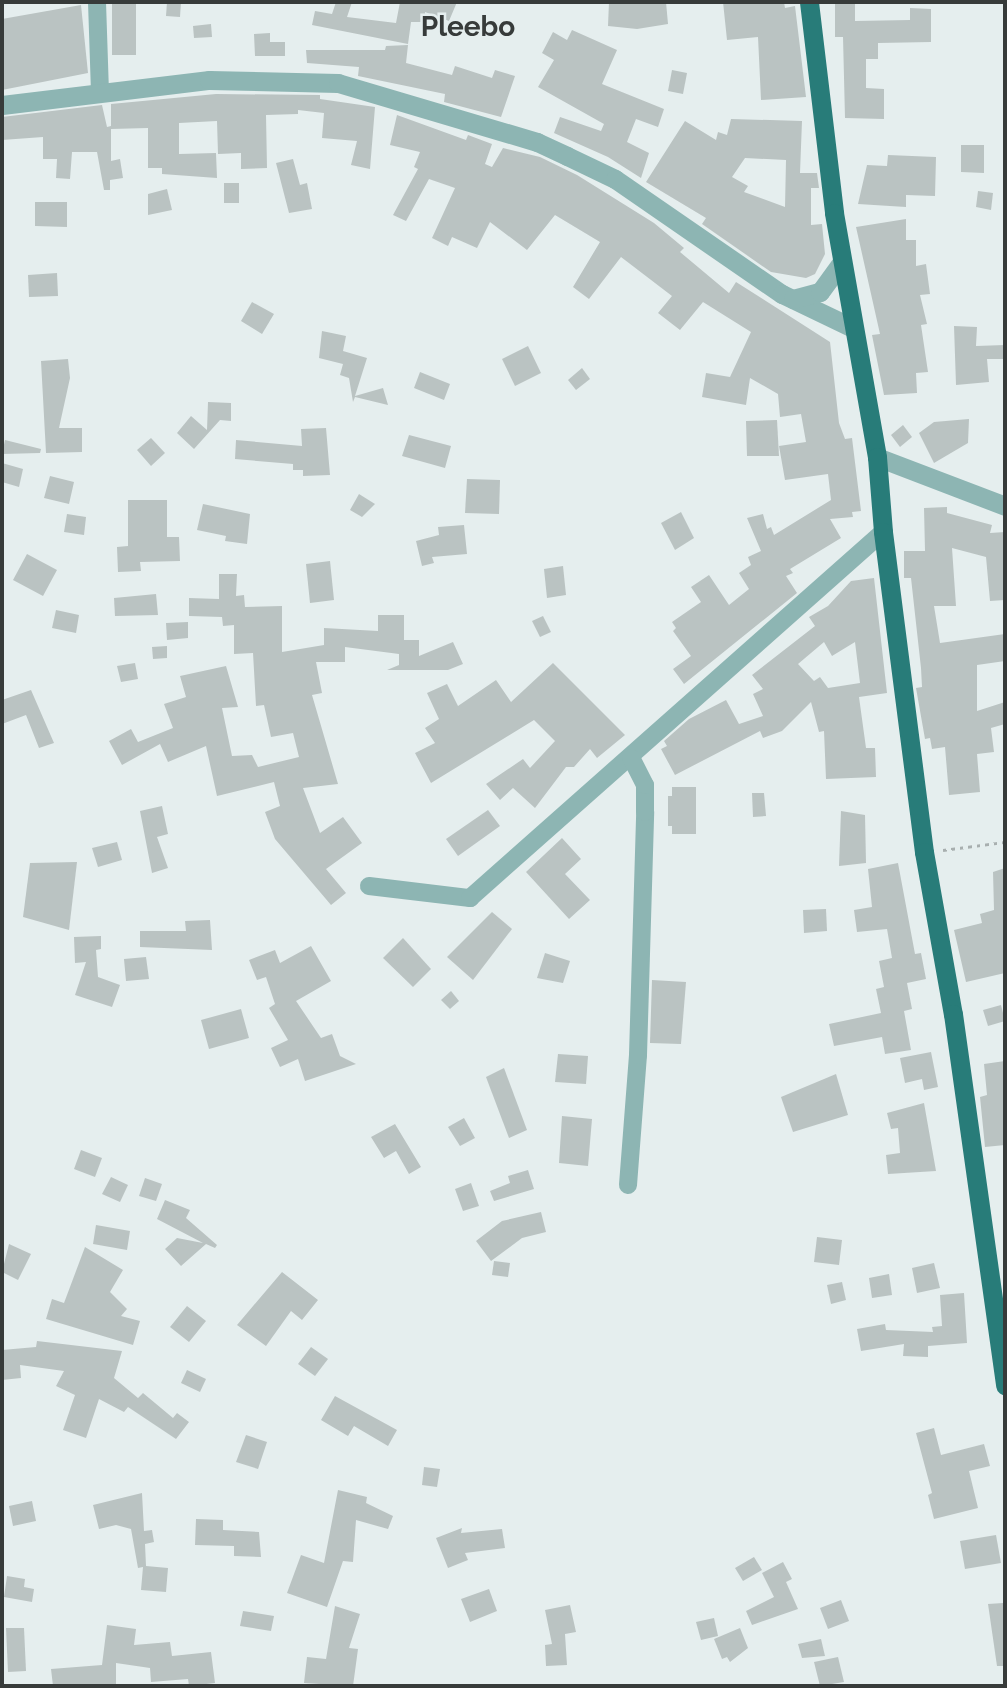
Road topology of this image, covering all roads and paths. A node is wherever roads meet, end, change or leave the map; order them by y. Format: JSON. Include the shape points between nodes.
{"nodes":[{"id":1,"x":97,"y":2,"type":"edge"},
{"id":2,"x":809,"y":2,"type":"edge"},
{"id":3,"x":100,"y":93,"type":"junction"},
{"id":4,"x":2,"y":105,"type":"edge"},
{"id":5,"x":842,"y":262,"type":"junction"},
{"id":6,"x":793,"y":299,"type":"junction"},
{"id":7,"x":853,"y":328,"type":"junction"},
{"id":8,"x":877,"y":457,"type":"junction"},
{"id":9,"x":1005,"y":506,"type":"edge"},
{"id":10,"x":883,"y":532,"type":"junction"},
{"id":11,"x":631,"y":758,"type":"junction"},
{"id":12,"x":1005,"y":842,"type":"edge"},
{"id":13,"x":924,"y":852,"type":"junction"},
{"id":14,"x":369,"y":886,"type":"dead end"},
{"id":15,"x":628,"y":1185,"type":"dead end"},
{"id":16,"x":1005,"y":1385,"type":"edge"}],
"edges":[{"from":1,"to":3,"type":"street"},
{"from":2,"to":5,"type":"highway"},
{"from":3,"to":4,"type":"street"},
{"from":3,"to":6,"type":"street","via":[[209,80],[301,80],[338,83],[435,110],[537,142],[615,179]]},
{"from":5,"to":6,"type":"street","via":[[820,292]]},
{"from":5,"to":7,"type":"highway"},
{"from":6,"to":7,"type":"street"},
{"from":7,"to":8,"type":"highway"},
{"from":8,"to":9,"type":"street"},
{"from":8,"to":10,"type":"highway"},
{"from":10,"to":11,"type":"street"},
{"from":10,"to":13,"type":"highway"},
{"from":11,"to":14,"type":"street","via":[[470,898]]},
{"from":11,"to":15,"type":"street","via":[[645,785],[645,812],[638,1055]]},
{"from":12,"to":13,"type":"path"},
{"from":13,"to":16,"type":"highway","via":[[953,1014]]}]}
